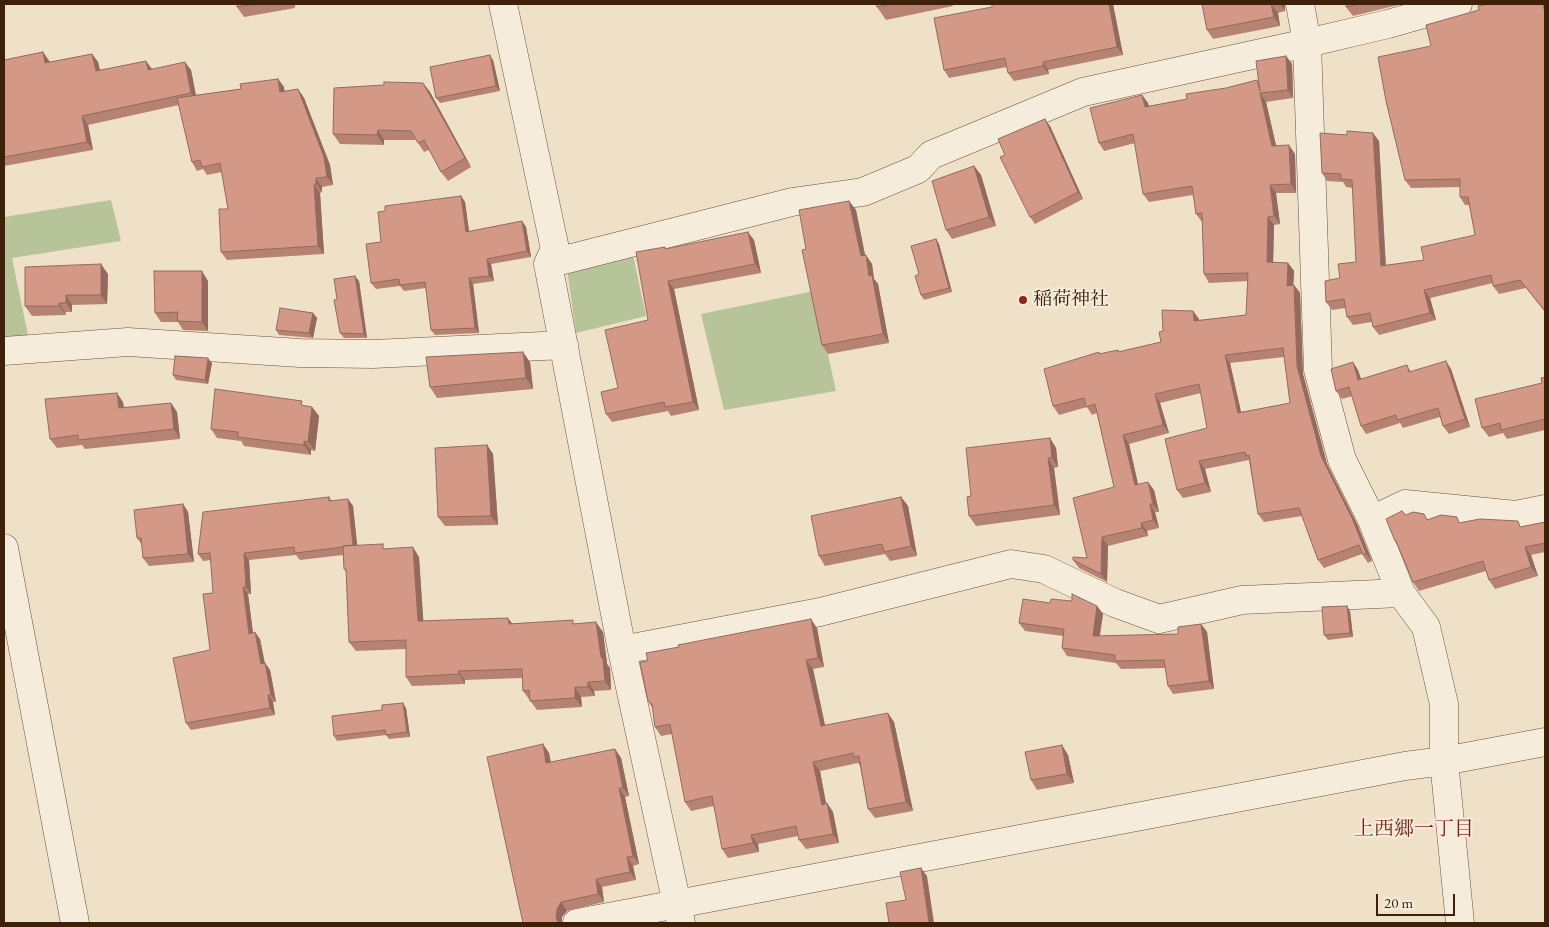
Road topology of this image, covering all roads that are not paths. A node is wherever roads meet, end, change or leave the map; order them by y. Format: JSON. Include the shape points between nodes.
{"nodes":[{"id":1,"x":503,"y":4,"type":"edge"},
{"id":2,"x":1300,"y":4,"type":"edge"},
{"id":3,"x":1458,"y":4,"type":"edge"},
{"id":4,"x":1307,"y":43,"type":"junction"},
{"id":5,"x":548,"y":264,"type":"junction"},
{"id":6,"x":564,"y":345,"type":"junction"},
{"id":7,"x":4,"y":351,"type":"edge"},
{"id":8,"x":1545,"y":509,"type":"edge"},
{"id":9,"x":1372,"y":520,"type":"junction"},
{"id":10,"x":4,"y":548,"type":"edge"},
{"id":11,"x":1401,"y":593,"type":"junction"},
{"id":12,"x":622,"y":650,"type":"junction"},
{"id":13,"x":1545,"y":742,"type":"edge"},
{"id":14,"x":1444,"y":761,"type":"junction"},
{"id":15,"x":680,"y":914,"type":"edge"},
{"id":16,"x":74,"y":923,"type":"edge"},
{"id":17,"x":577,"y":923,"type":"edge"},
{"id":18,"x":1460,"y":923,"type":"edge"}],
"edges":[{"from":1,"to":5,"type":"street","via":[[554,249]]},
{"from":2,"to":4,"type":"street"},
{"from":3,"to":4,"type":"street"},
{"from":4,"to":5,"type":"street","via":[[1083,92],[931,154],[918,169],[863,192],[792,202]]},
{"from":4,"to":9,"type":"street","via":[[1318,370],[1342,460]]},
{"from":5,"to":6,"type":"street"},
{"from":6,"to":7,"type":"street","via":[[364,354],[128,342]]},
{"from":6,"to":12,"type":"street"},
{"from":8,"to":9,"type":"street","via":[[1516,515],[1405,504]]},
{"from":9,"to":11,"type":"street"},
{"from":10,"to":16,"type":"street"},
{"from":11,"to":12,"type":"street","via":[[1242,600],[1159,620],[1115,603],[1044,568],[1011,564],[820,612]]},
{"from":11,"to":14,"type":"street","via":[[1426,627],[1444,704]]},
{"from":12,"to":15,"type":"street"},
{"from":13,"to":14,"type":"street"},
{"from":14,"to":15,"type":"street","via":[[1386,770]]},
{"from":14,"to":18,"type":"street"},
{"from":15,"to":17,"type":"street"}]}
